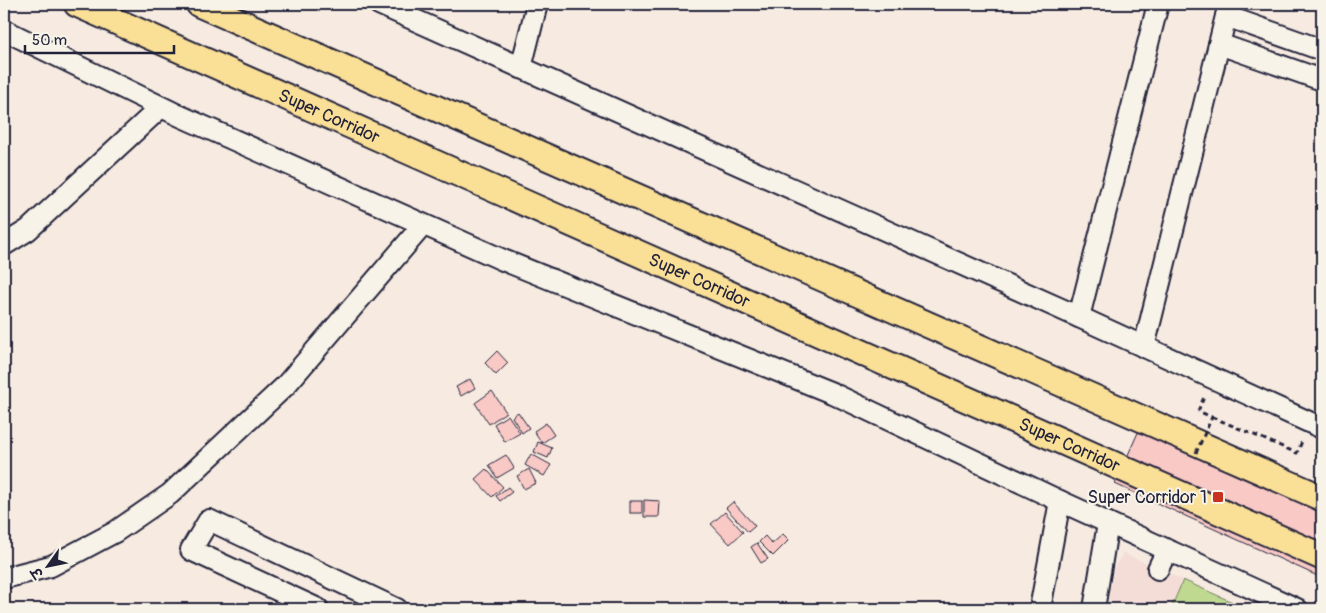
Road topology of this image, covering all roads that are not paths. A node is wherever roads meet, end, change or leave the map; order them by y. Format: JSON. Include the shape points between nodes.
{"nodes":[{"id":1,"x":77,"y":4,"type":"edge"},
{"id":2,"x":199,"y":4,"type":"edge"},
{"id":3,"x":379,"y":4,"type":"edge"},
{"id":4,"x":537,"y":4,"type":"edge"},
{"id":5,"x":1158,"y":4,"type":"edge"},
{"id":6,"x":1228,"y":10,"type":"edge"},
{"id":7,"x":4,"y":30,"type":"edge"},
{"id":8,"x":1219,"y":44,"type":"junction"},
{"id":9,"x":1322,"y":50,"type":"edge"},
{"id":10,"x":521,"y":68,"type":"junction"},
{"id":11,"x":1322,"y":80,"type":"edge"},
{"id":12,"x":161,"y":107,"type":"junction"},
{"id":13,"x":424,"y":224,"type":"junction"},
{"id":14,"x":4,"y":245,"type":"edge"},
{"id":15,"x":1079,"y":317,"type":"junction"},
{"id":16,"x":1144,"y":347,"type":"junction"},
{"id":17,"x":1322,"y":428,"type":"edge"},
{"id":18,"x":1322,"y":498,"type":"edge"},
{"id":19,"x":1060,"y":502,"type":"junction"},
{"id":20,"x":1108,"y":524,"type":"junction"},
{"id":21,"x":1167,"y":550,"type":"junction"},
{"id":22,"x":1322,"y":557,"type":"edge"},
{"id":23,"x":1158,"y":569,"type":"dead end"},
{"id":24,"x":4,"y":578,"type":"edge"},
{"id":25,"x":318,"y":609,"type":"edge"},
{"id":26,"x":397,"y":609,"type":"edge"},
{"id":27,"x":1040,"y":609,"type":"edge"},
{"id":28,"x":1094,"y":609,"type":"edge"},
{"id":29,"x":1297,"y":609,"type":"edge"}],
"edges":[{"from":1,"to":22,"type":"main road","name":"Super Corridor"},
{"from":2,"to":18,"type":"main road"},
{"from":3,"to":10,"type":"street"},
{"from":4,"to":10,"type":"street"},
{"from":5,"to":15,"type":"street"},
{"from":6,"to":8,"type":"street"},
{"from":6,"to":9,"type":"street"},
{"from":7,"to":12,"type":"street"},
{"from":8,"to":11,"type":"street"},
{"from":8,"to":16,"type":"street"},
{"from":10,"to":15,"type":"street"},
{"from":12,"to":13,"type":"street"},
{"from":12,"to":14,"type":"street","via":[[28,230]]},
{"from":13,"to":19,"type":"street","via":[[503,260],[832,393]]},
{"from":13,"to":24,"type":"street","via":[[285,386],[170,494],[115,532],[51,566]]},
{"from":15,"to":16,"type":"street"},
{"from":16,"to":17,"type":"street"},
{"from":19,"to":20,"type":"street"},
{"from":19,"to":27,"type":"street"},
{"from":20,"to":21,"type":"street"},
{"from":20,"to":28,"type":"street"},
{"from":21,"to":23,"type":"street"},
{"from":21,"to":29,"type":"street"},
{"from":25,"to":26,"type":"street","via":[[191,550],[209,520]]}]}
